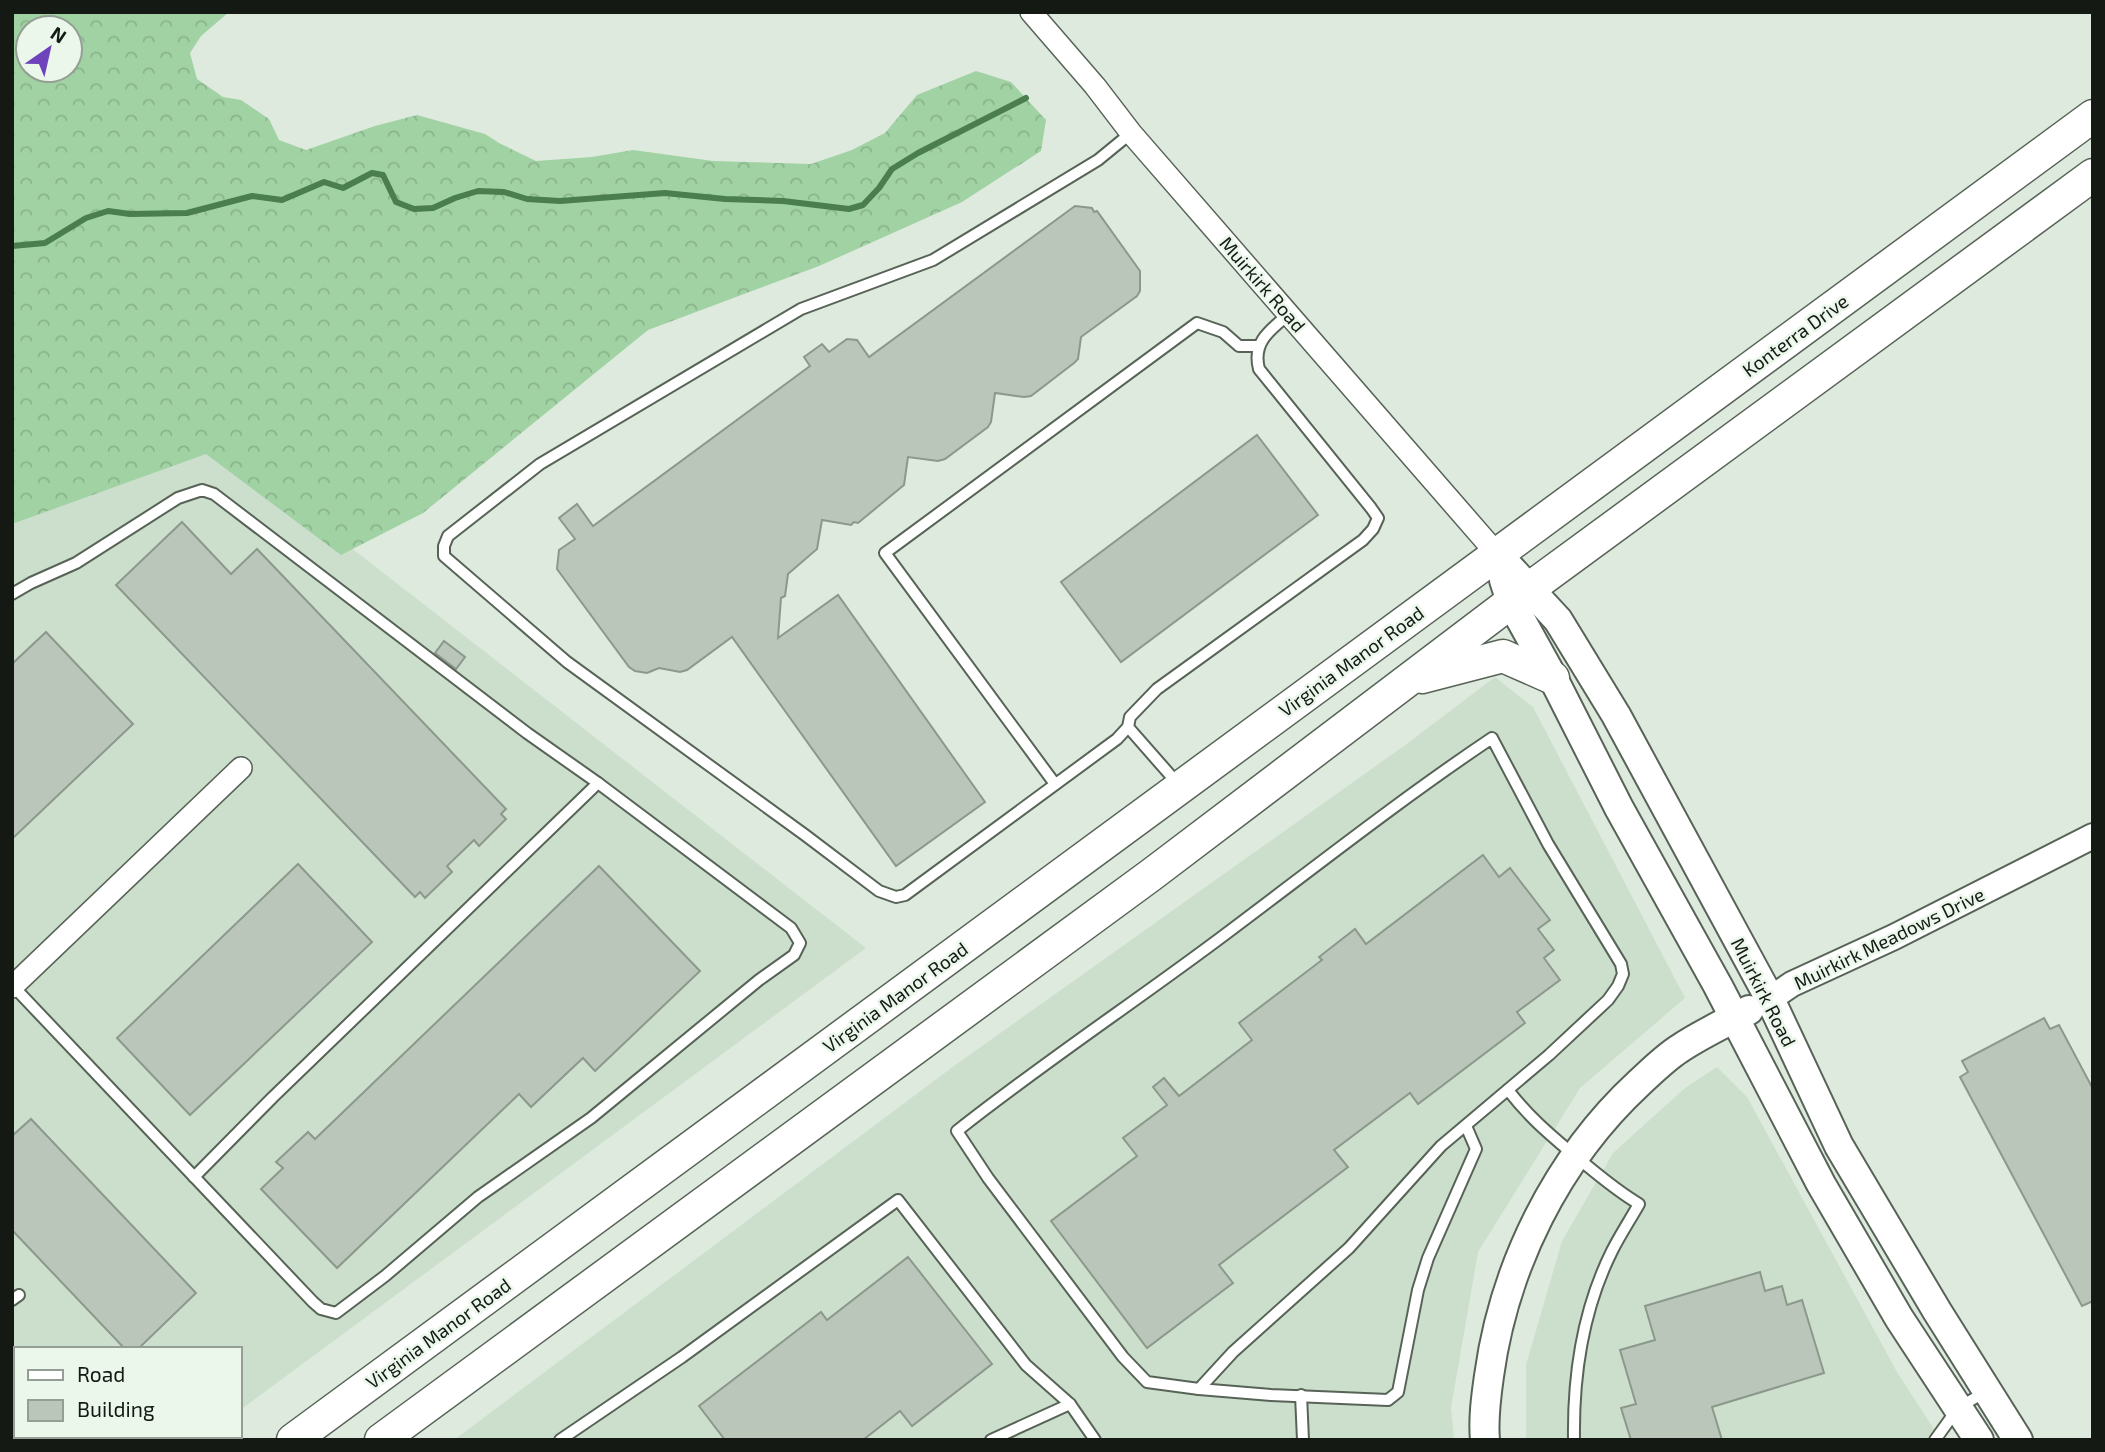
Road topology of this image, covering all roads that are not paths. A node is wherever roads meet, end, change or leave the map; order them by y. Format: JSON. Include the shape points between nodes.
{"nodes":[{"id":1,"x":1031,"y":12,"type":"edge"},
{"id":2,"x":2093,"y":116,"type":"edge"},
{"id":3,"x":1131,"y":133,"type":"junction"},
{"id":4,"x":2093,"y":175,"type":"edge"},
{"id":5,"x":1289,"y":314,"type":"junction"},
{"id":6,"x":1259,"y":346,"type":"junction"},
{"id":7,"x":1497,"y":554,"type":"junction"},
{"id":8,"x":12,"y":594,"type":"edge"},
{"id":9,"x":1520,"y":595,"type":"junction"},
{"id":10,"x":1553,"y":678,"type":"junction"},
{"id":11,"x":1407,"y":681,"type":"junction"},
{"id":12,"x":1128,"y":727,"type":"junction"},
{"id":13,"x":241,"y":768,"type":"dead end"},
{"id":14,"x":598,"y":783,"type":"junction"},
{"id":15,"x":1055,"y":784,"type":"junction"},
{"id":16,"x":1180,"y":786,"type":"junction"},
{"id":17,"x":2093,"y":836,"type":"edge"},
{"id":18,"x":13,"y":986,"type":"edge"},
{"id":19,"x":1770,"y":999,"type":"junction"},
{"id":20,"x":1735,"y":1018,"type":"junction"},
{"id":21,"x":1508,"y":1090,"type":"junction"},
{"id":22,"x":1466,"y":1126,"type":"junction"},
{"id":23,"x":1576,"y":1156,"type":"junction"},
{"id":24,"x":194,"y":1177,"type":"junction"},
{"id":25,"x":1199,"y":1389,"type":"junction"},
{"id":26,"x":1987,"y":1391,"type":"junction"},
{"id":27,"x":1301,"y":1395,"type":"junction"},
{"id":28,"x":1070,"y":1404,"type":"junction"},
{"id":29,"x":1958,"y":1408,"type":"junction"},
{"id":30,"x":293,"y":1440,"type":"edge"},
{"id":31,"x":381,"y":1440,"type":"edge"},
{"id":32,"x":560,"y":1440,"type":"edge"},
{"id":33,"x":991,"y":1440,"type":"edge"},
{"id":34,"x":1095,"y":1440,"type":"edge"},
{"id":35,"x":1303,"y":1440,"type":"edge"},
{"id":36,"x":1485,"y":1440,"type":"edge"},
{"id":37,"x":1574,"y":1440,"type":"edge"},
{"id":38,"x":1935,"y":1440,"type":"edge"},
{"id":39,"x":1979,"y":1440,"type":"edge"},
{"id":40,"x":2018,"y":1440,"type":"edge"}],
"edges":[{"from":1,"to":3,"type":"street","name":"Muirkirk Road"},
{"from":2,"to":7,"type":"main road","name":"Konterra Drive"},
{"from":3,"to":5,"type":"street","name":"Muirkirk Road"},
{"from":3,"to":15,"type":"lane","via":[[1098,160],[933,260],[801,309],[552,457],[457,528],[444,545],[444,556],[567,662],[879,891],[905,895]]},
{"from":4,"to":9,"type":"main road"},
{"from":5,"to":6,"type":"lane"},
{"from":5,"to":7,"type":"street","name":"Muirkirk Road"},
{"from":6,"to":12,"type":"lane","via":[[1256,357],[1264,376],[1378,518],[1363,540],[1157,689],[1130,716]]},
{"from":6,"to":15,"type":"lane","via":[[1240,346],[1223,332],[1197,323],[885,553]]},
{"from":7,"to":9,"type":"main road","name":"Muirkirk Road"},
{"from":7,"to":16,"type":"main road","name":"Virginia Manor Road"},
{"from":8,"to":14,"type":"lane","via":[[76,562],[178,498],[202,490],[214,494]]},
{"from":9,"to":10,"type":"main road","name":"Muirkirk Road"},
{"from":9,"to":11,"type":"main road"},
{"from":9,"to":19,"type":"main road","name":"Muirkirk Road","via":[[1558,620],[1616,715]]},
{"from":10,"to":11,"type":"main road","via":[[1503,656]]},
{"from":10,"to":20,"type":"main road","name":"Muirkirk Road"},
{"from":11,"to":31,"type":"main road","via":[[1151,876]]},
{"from":12,"to":15,"type":"lane"},
{"from":12,"to":16,"type":"lane"},
{"from":13,"to":18,"type":"street"},
{"from":14,"to":24,"type":"lane"},
{"from":14,"to":24,"type":"lane","via":[[791,928],[800,943],[794,955],[591,1118],[478,1197],[336,1313],[313,1303]]},
{"from":16,"to":30,"type":"main road","name":"Virginia Manor Road"},
{"from":17,"to":19,"type":"street","name":"Muirkirk Meadows Drive"},
{"from":18,"to":24,"type":"lane"},
{"from":19,"to":20,"type":"main road","name":"Muirkirk Meadows Drive"},
{"from":19,"to":26,"type":"main road","name":"Muirkirk Road","via":[[1839,1146]]},
{"from":20,"to":23,"type":"main road","name":"Muirkirk Meadows Drive","via":[[1657,1066],[1612,1108]]},
{"from":20,"to":29,"type":"main road","name":"Muirkirk Road","via":[[1828,1195]]},
{"from":21,"to":22,"type":"lane"},
{"from":21,"to":23,"type":"lane","via":[[1527,1115]]},
{"from":21,"to":25,"type":"lane","via":[[1608,1000],[1623,974],[1492,738],[957,1131],[1123,1357],[1147,1382]]},
{"from":22,"to":25,"type":"lane","via":[[1441,1146],[1349,1248],[1233,1352]]},
{"from":22,"to":27,"type":"lane","via":[[1476,1149],[1428,1258],[1398,1392],[1388,1400]]},
{"from":23,"to":36,"type":"main road","name":"Muirkirk Meadows Drive","via":[[1549,1198],[1502,1309],[1488,1385]]},
{"from":23,"to":37,"type":"lane","via":[[1614,1190],[1639,1205],[1612,1251],[1589,1308],[1580,1346]]},
{"from":25,"to":27,"type":"lane"},
{"from":26,"to":29,"type":"lane"},
{"from":26,"to":40,"type":"main road","name":"Muirkirk Road"},
{"from":27,"to":35,"type":"lane"},
{"from":28,"to":32,"type":"lane","via":[[1026,1365],[898,1200]]},
{"from":28,"to":33,"type":"lane"},
{"from":28,"to":34,"type":"lane"},
{"from":29,"to":38,"type":"lane"},
{"from":29,"to":39,"type":"main road","name":"Muirkirk Road"}]}
